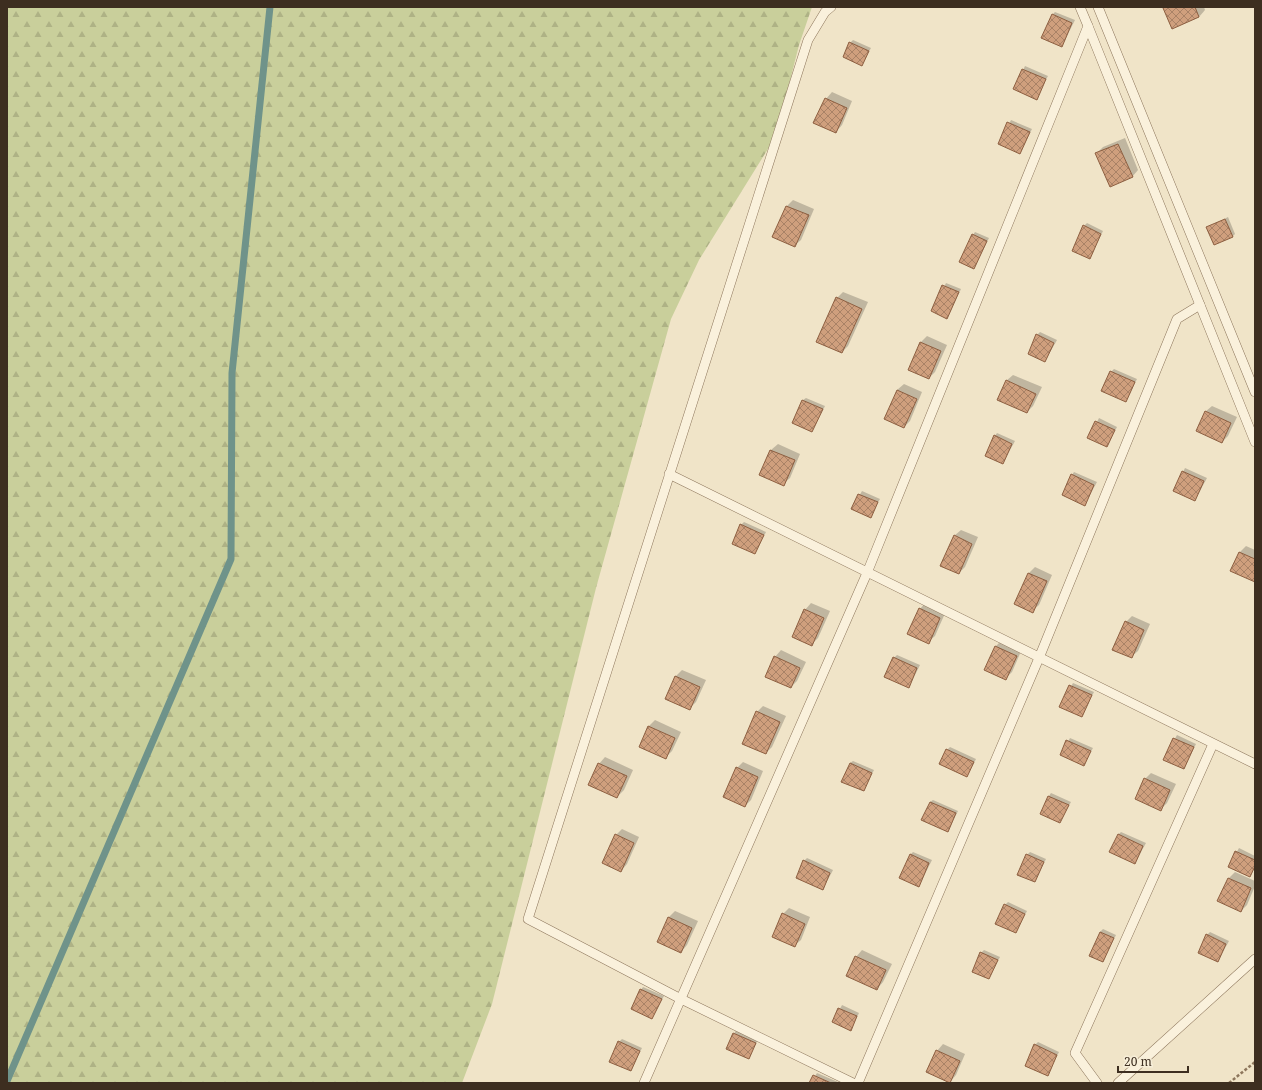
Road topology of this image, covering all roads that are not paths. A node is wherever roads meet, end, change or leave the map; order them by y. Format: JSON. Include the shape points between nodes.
{"nodes":[{"id":1,"x":831,"y":7,"type":"edge"},
{"id":2,"x":1080,"y":7,"type":"edge"},
{"id":3,"x":1098,"y":7,"type":"edge"},
{"id":4,"x":1088,"y":26,"type":"junction"},
{"id":5,"x":1200,"y":305,"type":"junction"},
{"id":6,"x":1255,"y":392,"type":"edge"},
{"id":7,"x":1255,"y":442,"type":"edge"},
{"id":8,"x":670,"y":474,"type":"junction"},
{"id":9,"x":867,"y":573,"type":"junction"},
{"id":10,"x":1039,"y":658,"type":"junction"},
{"id":11,"x":1214,"y":744,"type":"junction"},
{"id":12,"x":1255,"y":764,"type":"edge"},
{"id":13,"x":1255,"y":959,"type":"edge"},
{"id":14,"x":679,"y":998,"type":"junction"},
{"id":15,"x":644,"y":1083,"type":"edge"},
{"id":16,"x":853,"y":1083,"type":"edge"},
{"id":17,"x":858,"y":1083,"type":"edge"},
{"id":18,"x":1097,"y":1083,"type":"edge"},
{"id":19,"x":1118,"y":1083,"type":"edge"}],
"edges":[{"from":1,"to":8,"type":"lane","via":[[825,12],[808,40]]},
{"from":2,"to":4,"type":"lane"},
{"from":3,"to":6,"type":"lane"},
{"from":4,"to":5,"type":"lane"},
{"from":4,"to":9,"type":"lane"},
{"from":5,"to":7,"type":"lane"},
{"from":5,"to":10,"type":"lane","via":[[1177,319]]},
{"from":8,"to":9,"type":"lane"},
{"from":8,"to":14,"type":"lane","via":[[528,919]]},
{"from":9,"to":10,"type":"lane"},
{"from":9,"to":14,"type":"lane"},
{"from":10,"to":11,"type":"lane"},
{"from":10,"to":17,"type":"lane"},
{"from":11,"to":12,"type":"lane"},
{"from":11,"to":18,"type":"lane","via":[[1075,1053]]},
{"from":13,"to":19,"type":"lane"},
{"from":14,"to":15,"type":"lane"},
{"from":14,"to":16,"type":"lane"}]}
